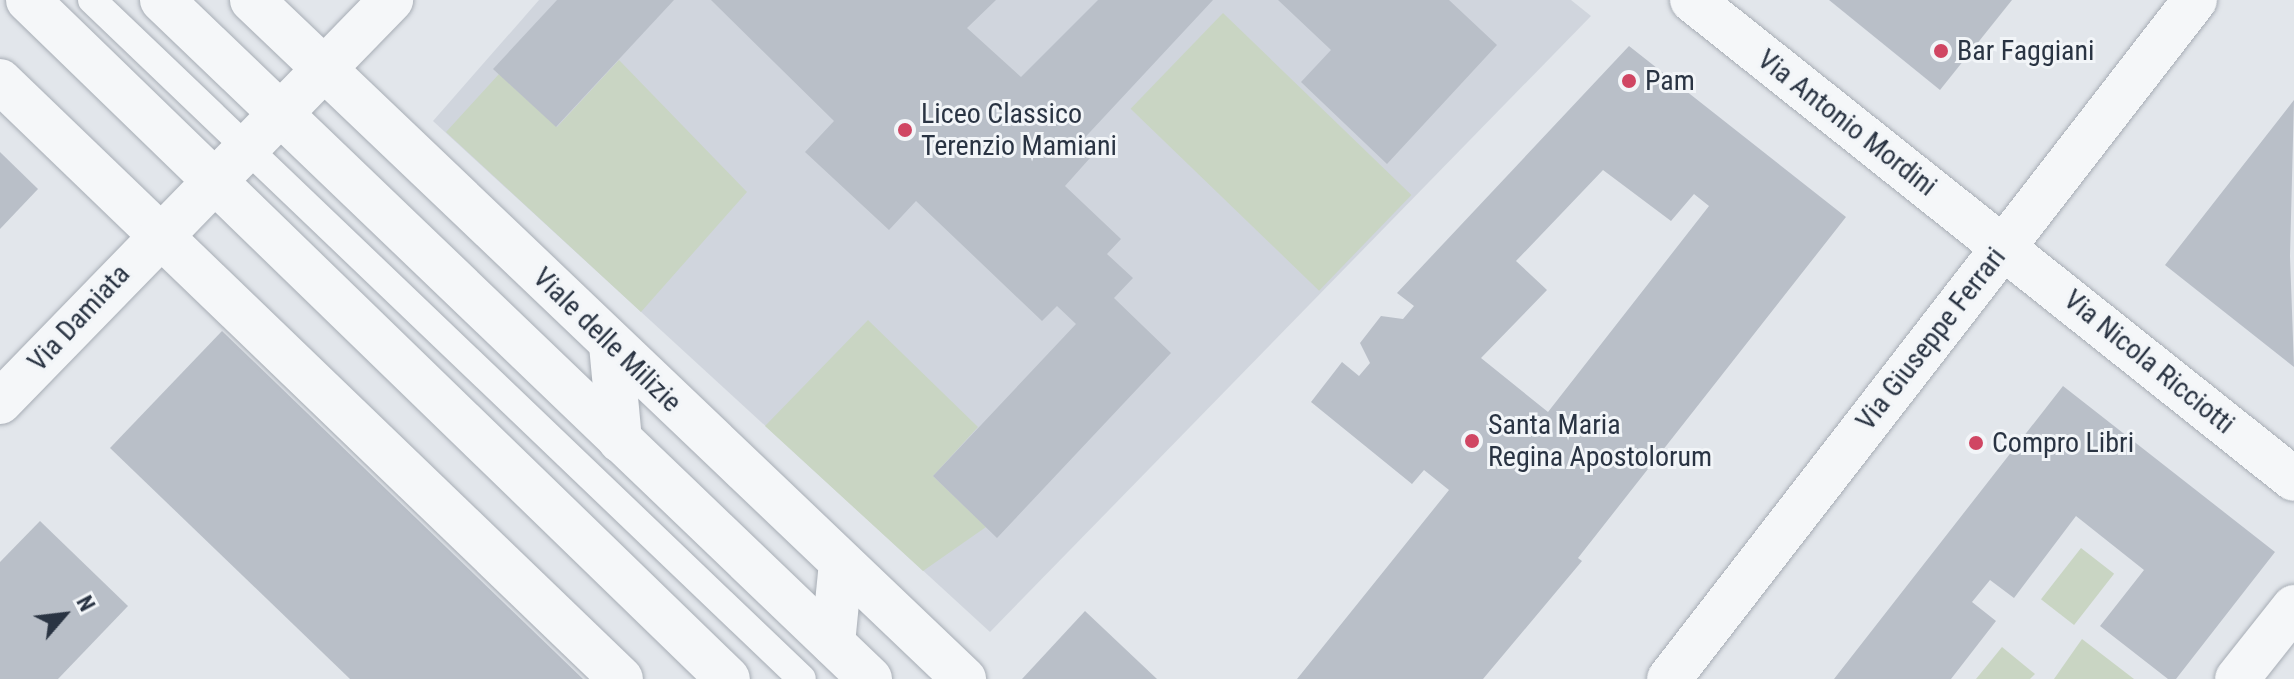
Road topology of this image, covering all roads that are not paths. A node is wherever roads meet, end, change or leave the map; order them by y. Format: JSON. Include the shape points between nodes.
{"nodes":[{"id":1,"x":28,"y":0,"type":"edge"},
{"id":2,"x":92,"y":0,"type":"edge"},
{"id":3,"x":162,"y":0,"type":"edge"},
{"id":4,"x":252,"y":0,"type":"edge"},
{"id":5,"x":391,"y":0,"type":"edge"},
{"id":6,"x":1692,"y":0,"type":"edge"},
{"id":7,"x":2195,"y":0,"type":"edge"},
{"id":8,"x":323,"y":70,"type":"junction"},
{"id":9,"x":0,"y":81,"type":"edge"},
{"id":10,"x":280,"y":114,"type":"junction"},
{"id":11,"x":246,"y":148,"type":"junction"},
{"id":12,"x":212,"y":181,"type":"junction"},
{"id":13,"x":159,"y":234,"type":"junction"},
{"id":14,"x":2003,"y":245,"type":"junction"},
{"id":15,"x":611,"y":345,"type":"junction"},
{"id":16,"x":0,"y":402,"type":"edge"},
{"id":17,"x":620,"y":441,"type":"junction"},
{"id":18,"x":2294,"y":479,"type":"edge"},
{"id":19,"x":841,"y":563,"type":"junction"},
{"id":20,"x":2294,"y":607,"type":"edge"},
{"id":21,"x":833,"y":643,"type":"junction"},
{"id":22,"x":621,"y":679,"type":"edge"},
{"id":23,"x":728,"y":679,"type":"edge"},
{"id":24,"x":802,"y":679,"type":"edge"},
{"id":25,"x":870,"y":679,"type":"edge"},
{"id":26,"x":964,"y":679,"type":"edge"},
{"id":27,"x":1669,"y":679,"type":"edge"},
{"id":28,"x":2237,"y":679,"type":"edge"}],
"edges":[{"from":1,"to":12,"type":"street"},
{"from":2,"to":11,"type":"lane"},
{"from":3,"to":10,"type":"street"},
{"from":4,"to":8,"type":"street","name":"Viale delle Milizie"},
{"from":5,"to":8,"type":"street","name":"Via Damiata"},
{"from":6,"to":14,"type":"street","name":"Via Antonio Mordini"},
{"from":7,"to":14,"type":"street","name":"Via Giuseppe Ferrari"},
{"from":8,"to":10,"type":"street","name":"Via Damiata"},
{"from":8,"to":15,"type":"street","name":"Viale delle Milizie"},
{"from":9,"to":13,"type":"street"},
{"from":10,"to":11,"type":"street","name":"Via Damiata"},
{"from":10,"to":17,"type":"street"},
{"from":11,"to":12,"type":"street","name":"Via Damiata"},
{"from":11,"to":24,"type":"lane"},
{"from":12,"to":13,"type":"street","name":"Via Damiata"},
{"from":12,"to":23,"type":"street"},
{"from":13,"to":16,"type":"street","name":"Via Damiata"},
{"from":13,"to":22,"type":"street"},
{"from":14,"to":18,"type":"street","name":"Via Nicola Ricciotti"},
{"from":14,"to":27,"type":"street","name":"Via Giuseppe Ferrari"},
{"from":15,"to":17,"type":"street"},
{"from":15,"to":19,"type":"street","name":"Viale delle Milizie"},
{"from":17,"to":21,"type":"street"},
{"from":19,"to":21,"type":"street"},
{"from":19,"to":26,"type":"street","name":"Viale delle Milizie"},
{"from":20,"to":28,"type":"street"},
{"from":21,"to":25,"type":"street"}]}
